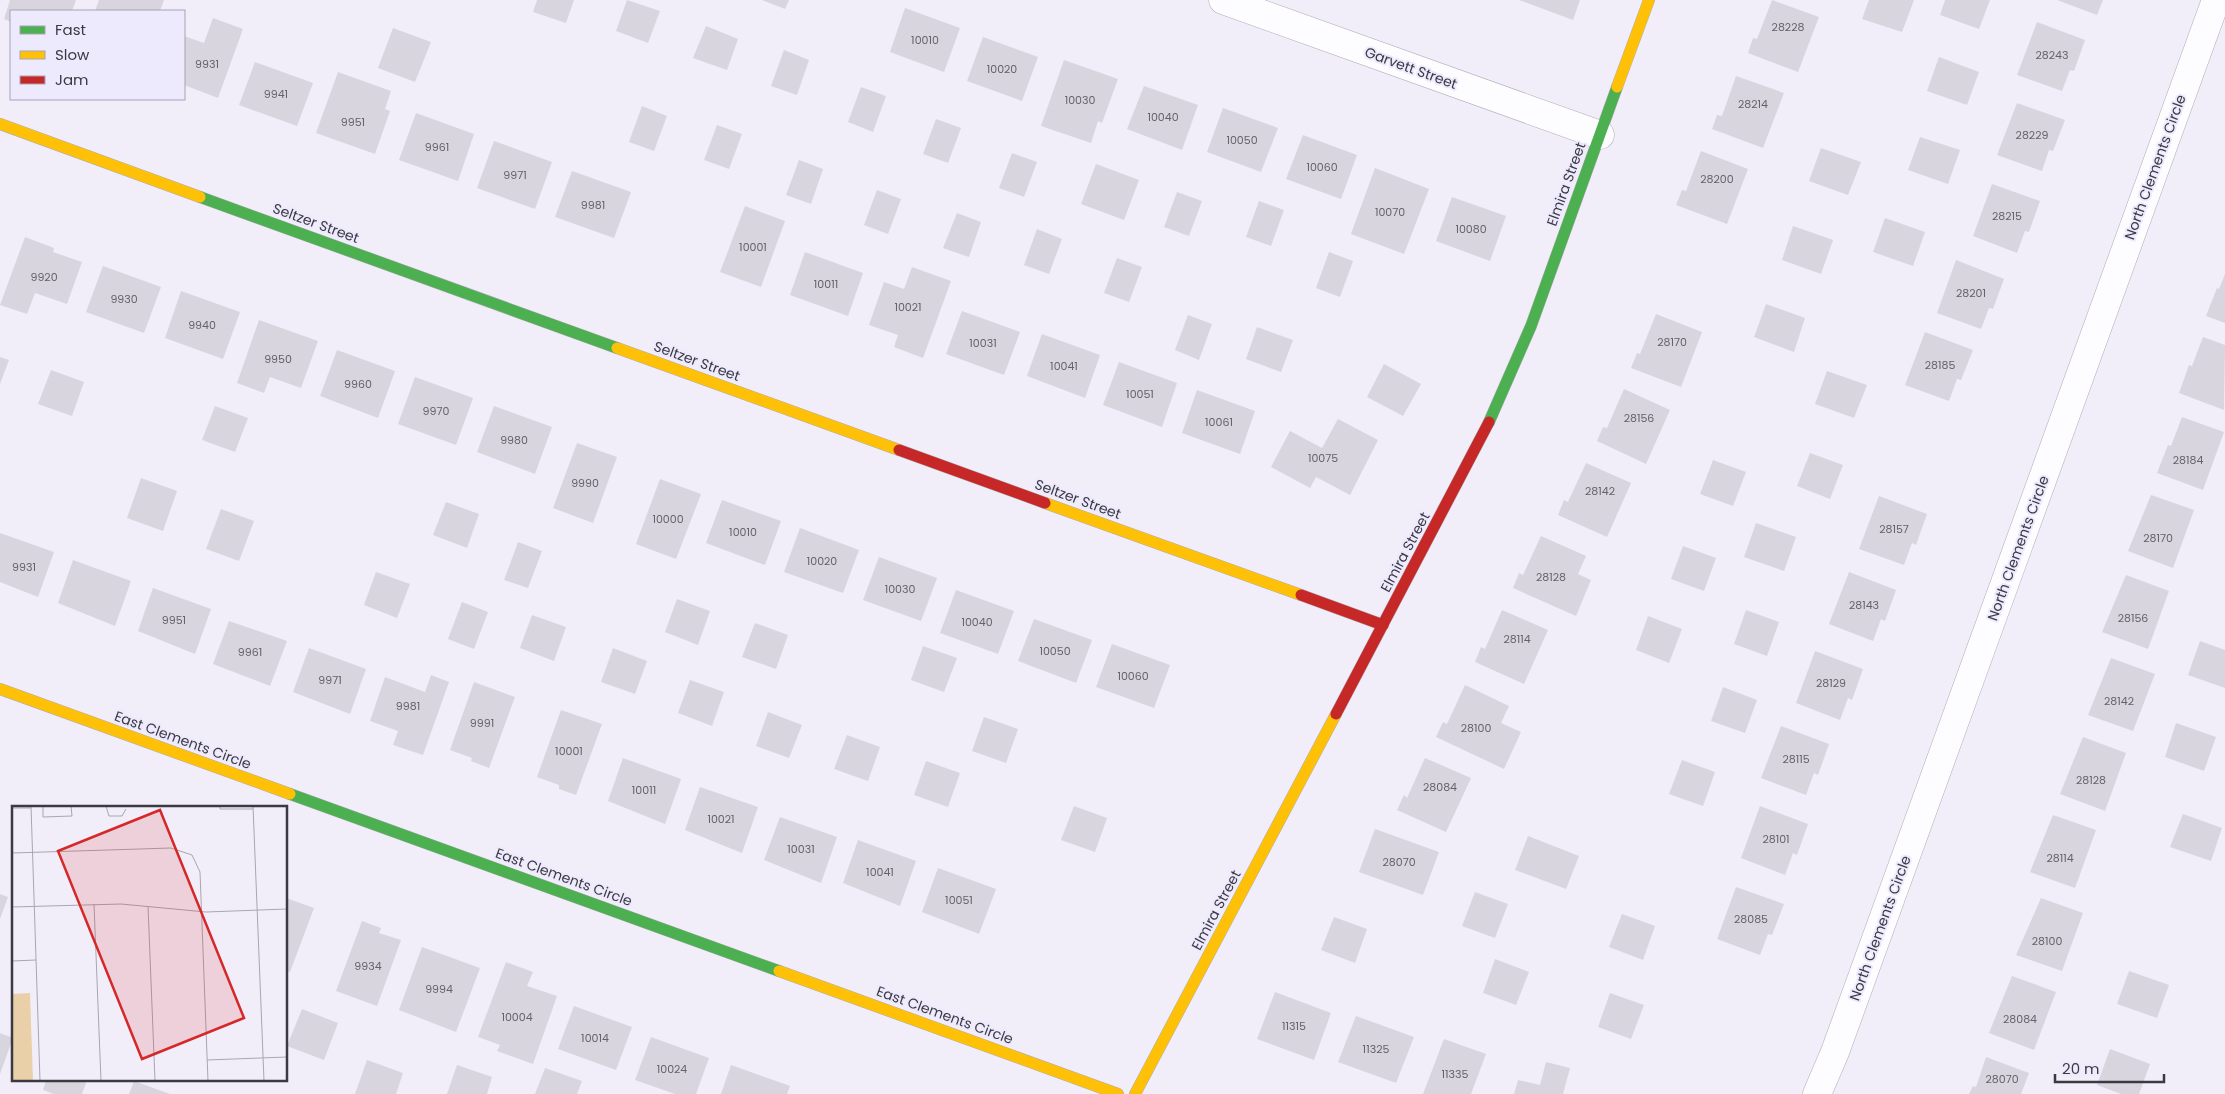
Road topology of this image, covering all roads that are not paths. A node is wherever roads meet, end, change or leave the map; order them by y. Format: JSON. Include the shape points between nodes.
{"nodes":[{"id":1,"x":1223,"y":0,"type":"edge"},
{"id":2,"x":1649,"y":0,"type":"edge"},
{"id":3,"x":2216,"y":0,"type":"edge"},
{"id":4,"x":0,"y":124,"type":"edge"},
{"id":5,"x":1600,"y":135,"type":"junction"},
{"id":6,"x":1384,"y":625,"type":"junction"},
{"id":7,"x":0,"y":689,"type":"edge"},
{"id":8,"x":1118,"y":1094,"type":"edge"},
{"id":9,"x":1135,"y":1094,"type":"edge"},
{"id":10,"x":1817,"y":1094,"type":"edge"}],
"edges":[{"from":1,"to":5,"type":"street","name":"Garvett Street"},
{"from":2,"to":5,"type":"street","name":"Elmira Street"},
{"from":3,"to":10,"type":"street","name":"North Clements Circle"},
{"from":4,"to":6,"type":"street","name":"Seltzer Street"},
{"from":5,"to":6,"type":"street","name":"Elmira Street","via":[[1509,382]]},
{"from":6,"to":9,"type":"street","name":"Elmira Street"},
{"from":7,"to":8,"type":"street","name":"East Clements Circle"}]}
